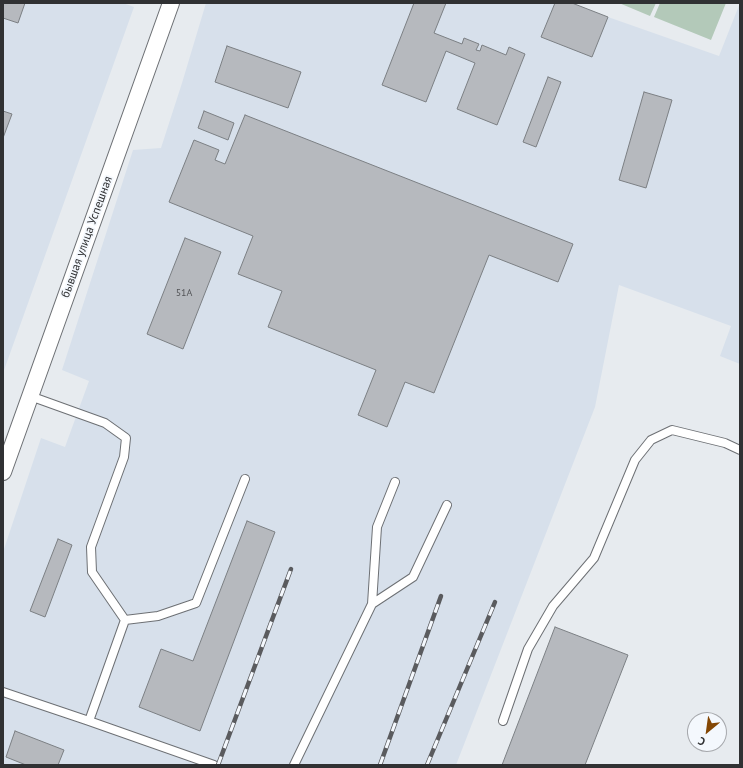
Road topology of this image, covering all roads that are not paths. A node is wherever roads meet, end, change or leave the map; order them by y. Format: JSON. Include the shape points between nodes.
{"nodes":[{"id":1,"x":171,"y":3,"type":"edge"},
{"id":2,"x":30,"y":396,"type":"junction"},
{"id":3,"x":8,"y":444,"type":"edge"},
{"id":4,"x":740,"y":450,"type":"edge"},
{"id":5,"x":3,"y":472,"type":"edge"},
{"id":6,"x":245,"y":478,"type":"dead end"},
{"id":7,"x":395,"y":482,"type":"dead end"},
{"id":8,"x":447,"y":505,"type":"dead end"},
{"id":9,"x":372,"y":604,"type":"junction"},
{"id":10,"x":125,"y":620,"type":"junction"},
{"id":11,"x":4,"y":692,"type":"edge"},
{"id":12,"x":89,"y":721,"type":"junction"},
{"id":13,"x":503,"y":721,"type":"dead end"},
{"id":14,"x":214,"y":765,"type":"edge"},
{"id":15,"x":294,"y":765,"type":"edge"}],
"edges":[{"from":1,"to":2,"type":"street","name":"бывшая улица Успешная"},
{"from":2,"to":3,"type":"street","name":"бывшая улица Успешная"},
{"from":2,"to":10,"type":"lane","via":[[105,423],[126,438],[124,457],[91,548],[92,572]]},
{"from":3,"to":5,"type":"street","name":"бывшая улица Успешная"},
{"from":4,"to":13,"type":"lane","via":[[725,443],[672,430],[651,440],[635,460],[594,558],[554,606],[528,649]]},
{"from":6,"to":10,"type":"lane","via":[[196,603],[158,616]]},
{"from":7,"to":9,"type":"lane","via":[[377,527]]},
{"from":8,"to":9,"type":"lane","via":[[413,577]]},
{"from":9,"to":15,"type":"lane"},
{"from":10,"to":12,"type":"lane"},
{"from":11,"to":12,"type":"lane"},
{"from":12,"to":14,"type":"lane"}]}
